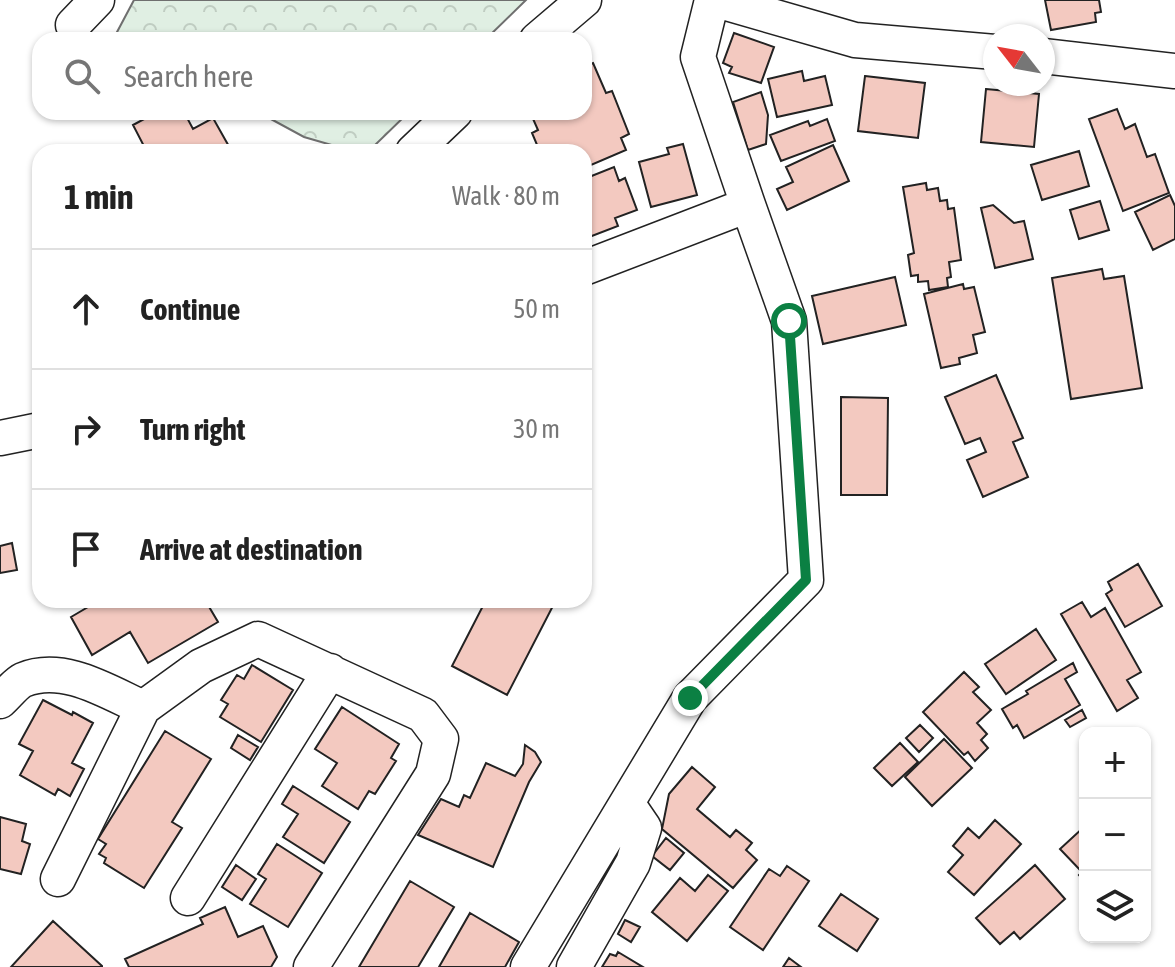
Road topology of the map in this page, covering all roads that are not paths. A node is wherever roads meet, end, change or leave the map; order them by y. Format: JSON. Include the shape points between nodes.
{"nodes":[{"id":1,"x":97,"y":0,"type":"edge"},
{"id":2,"x":584,"y":0,"type":"edge"},
{"id":3,"x":714,"y":0,"type":"edge"},
{"id":4,"x":73,"y":25,"type":"dead end"},
{"id":5,"x":546,"y":32,"type":"edge"},
{"id":6,"x":983,"y":51,"type":"edge"},
{"id":7,"x":1055,"y":57,"type":"edge"},
{"id":8,"x":1175,"y":71,"type":"edge"},
{"id":9,"x":446,"y":120,"type":"edge"},
{"id":10,"x":420,"y":144,"type":"edge"},
{"id":11,"x":748,"y":205,"type":"junction"},
{"id":12,"x":592,"y":265,"type":"edge"},
{"id":13,"x":32,"y":432,"type":"edge"},
{"id":14,"x":0,"y":438,"type":"edge"},
{"id":15,"x":330,"y":671,"type":"junction"},
{"id":16,"x":0,"y":701,"type":"edge"},
{"id":17,"x":143,"y":708,"type":"junction"},
{"id":18,"x":627,"y":803,"type":"junction"},
{"id":19,"x":58,"y":879,"type":"dead end"},
{"id":20,"x":188,"y":898,"type":"dead end"},
{"id":21,"x":311,"y":967,"type":"edge"},
{"id":22,"x":528,"y":967,"type":"edge"},
{"id":23,"x":574,"y":967,"type":"edge"}],
"edges":[{"from":1,"to":4,"type":"street"},
{"from":2,"to":5,"type":"street"},
{"from":3,"to":6,"type":"street","via":[[855,40]]},
{"from":3,"to":11,"type":"street","via":[[698,57]]},
{"from":7,"to":8,"type":"street"},
{"from":9,"to":10,"type":"street"},
{"from":11,"to":12,"type":"street"},
{"from":11,"to":18,"type":"street","via":[[789,321],[806,580],[690,698]]},
{"from":13,"to":14,"type":"street"},
{"from":15,"to":17,"type":"street","via":[[258,639],[201,666]]},
{"from":15,"to":20,"type":"street"},
{"from":15,"to":21,"type":"street","via":[[423,715],[441,739],[433,774]]},
{"from":16,"to":17,"type":"street","via":[[22,680],[54,674]]},
{"from":17,"to":19,"type":"street"},
{"from":18,"to":22,"type":"street"},
{"from":18,"to":23,"type":"street","via":[[644,828],[633,863]]}]}
